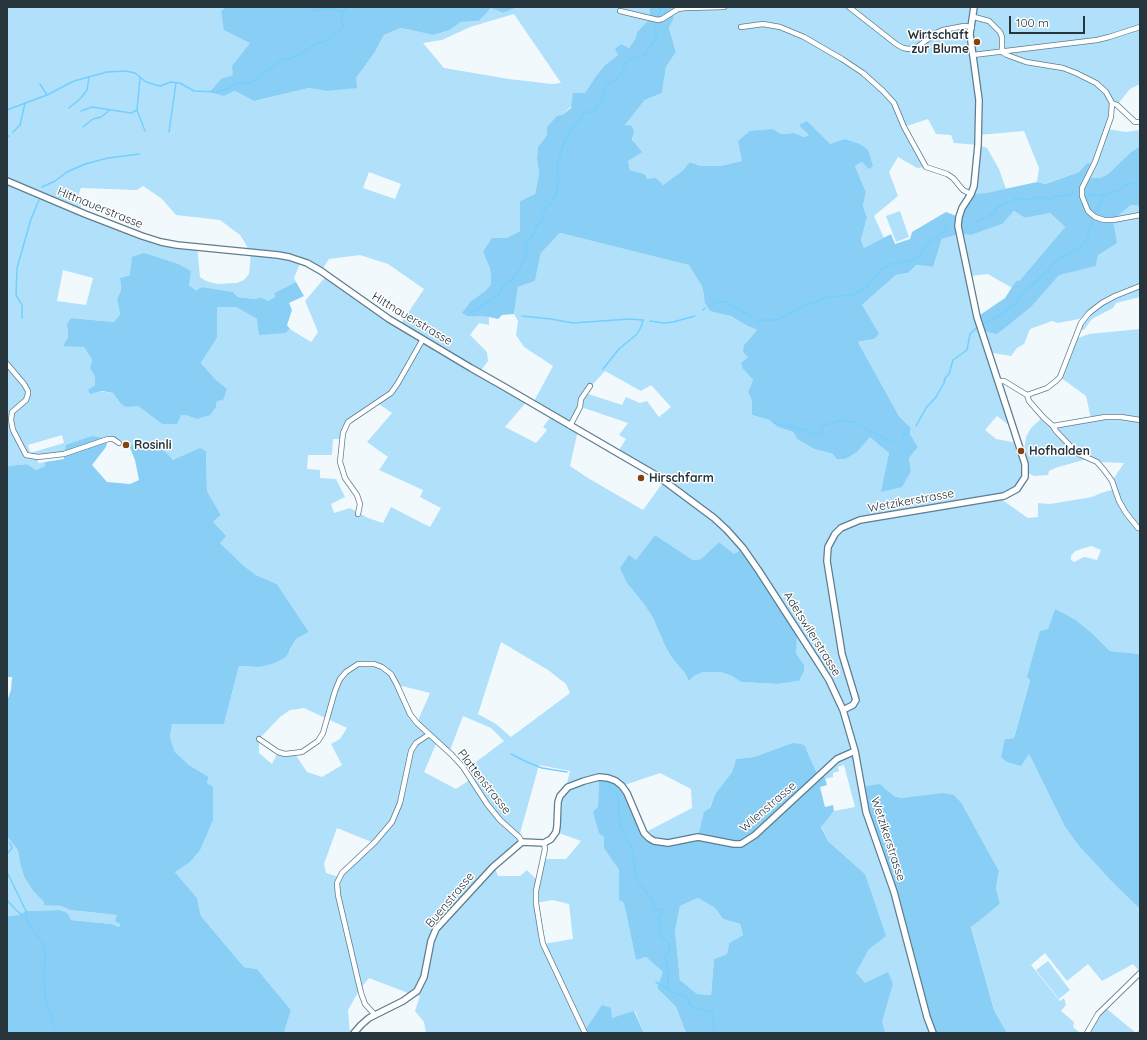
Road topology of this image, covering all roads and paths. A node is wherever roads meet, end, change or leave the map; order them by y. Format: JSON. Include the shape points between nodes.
{"nodes":[{"id":1,"x":724,"y":7,"type":"edge"},
{"id":2,"x":849,"y":7,"type":"edge"},
{"id":3,"x":974,"y":7,"type":"edge"},
{"id":4,"x":620,"y":11,"type":"dead end"},
{"id":5,"x":974,"y":17,"type":"junction"},
{"id":6,"x":741,"y":27,"type":"dead end"},
{"id":7,"x":972,"y":27,"type":"junction"},
{"id":8,"x":1140,"y":27,"type":"edge"},
{"id":9,"x":1002,"y":52,"type":"junction"},
{"id":10,"x":973,"y":55,"type":"junction"},
{"id":11,"x":1112,"y":103,"type":"junction"},
{"id":12,"x":1140,"y":122,"type":"edge"},
{"id":13,"x":7,"y":181,"type":"edge"},
{"id":14,"x":971,"y":194,"type":"junction"},
{"id":15,"x":1140,"y":215,"type":"edge"},
{"id":16,"x":1140,"y":286,"type":"edge"},
{"id":17,"x":423,"y":339,"type":"junction"},
{"id":18,"x":7,"y":364,"type":"edge"},
{"id":19,"x":998,"y":381,"type":"junction"},
{"id":20,"x":590,"y":386,"type":"dead end"},
{"id":21,"x":1027,"y":395,"type":"junction"},
{"id":22,"x":1140,"y":420,"type":"edge"},
{"id":23,"x":570,"y":426,"type":"junction"},
{"id":24,"x":1053,"y":426,"type":"junction"},
{"id":25,"x":119,"y":443,"type":"dead end"},
{"id":26,"x":358,"y":514,"type":"dead end"},
{"id":27,"x":1138,"y":528,"type":"dead end"},
{"id":28,"x":759,"y":572,"type":"joint"},
{"id":29,"x":843,"y":710,"type":"junction"},
{"id":30,"x":428,"y":735,"type":"junction"},
{"id":31,"x":259,"y":739,"type":"dead end"},
{"id":32,"x":855,"y":750,"type":"junction"},
{"id":33,"x":522,"y":842,"type":"junction"},
{"id":34,"x":544,"y":843,"type":"junction"},
{"id":35,"x":1140,"y":973,"type":"edge"},
{"id":36,"x":378,"y":1013,"type":"junction"},
{"id":37,"x":354,"y":1033,"type":"edge"},
{"id":38,"x":584,"y":1033,"type":"edge"},
{"id":39,"x":933,"y":1033,"type":"edge"},
{"id":40,"x":1087,"y":1033,"type":"edge"}],
"edges":[{"from":1,"to":4,"type":"street","via":[[685,8],[658,20]]},
{"from":2,"to":7,"type":"street","via":[[896,44],[909,49],[916,48],[943,30]]},
{"from":3,"to":5,"type":"street","name":"Wetzikerstrasse"},
{"from":5,"to":7,"type":"street","name":"Wetzikerstrasse"},
{"from":5,"to":9,"type":"street","via":[[989,21],[1000,32]]},
{"from":6,"to":14,"type":"street","via":[[763,24],[780,27],[842,59],[863,73],[894,103],[926,167],[947,174],[963,190]]},
{"from":7,"to":10,"type":"street","name":"Wetzikerstrasse","via":[[970,41]]},
{"from":8,"to":9,"type":"street","via":[[1097,40]]},
{"from":9,"to":10,"type":"street"},
{"from":9,"to":11,"type":"street","via":[[1026,62],[1063,68],[1086,77],[1106,92]]},
{"from":10,"to":14,"type":"street","name":"Wetzikerstrasse","via":[[980,120],[976,179]]},
{"from":11,"to":12,"type":"street","via":[[1135,122]]},
{"from":11,"to":15,"type":"street","via":[[1111,117],[1095,162],[1082,188],[1082,196],[1088,211],[1104,220]]},
{"from":13,"to":17,"type":"street","name":"Hittnauerstrasse","via":[[161,242],[278,255],[301,261],[321,271]]},
{"from":14,"to":19,"type":"street","name":"Wetzikerstrasse","via":[[962,208],[958,226],[977,318]]},
{"from":16,"to":21,"type":"street","via":[[1115,296],[1089,313],[1081,323],[1060,377],[1046,388]]},
{"from":17,"to":23,"type":"street","name":"Hittnauerstrasse"},
{"from":17,"to":26,"type":"street","via":[[391,393],[348,422],[343,434],[340,462],[345,478],[358,495]]},
{"from":18,"to":25,"type":"street","via":[[28,391],[26,400],[12,412],[11,420],[12,430],[26,455],[38,457],[68,453],[109,439]]},
{"from":19,"to":21,"type":"street","via":[[1004,381]]},
{"from":19,"to":29,"type":"street","name":"Wetzikerstrasse","via":[[1025,464],[1025,477],[1017,489],[1004,496],[860,520],[840,528],[831,539],[827,554],[829,574],[842,654],[856,700],[853,705]]},
{"from":20,"to":23,"type":"street","via":[[581,399],[580,407]]},
{"from":21,"to":24,"type":"street","via":[[1043,418]]},
{"from":22,"to":24,"type":"street","via":[[1105,417]]},
{"from":23,"to":28,"type":"street","name":"Hittnauerstrasse","via":[[665,481],[714,518],[739,544]]},
{"from":24,"to":27,"type":"street","via":[[1073,449],[1097,462],[1104,470],[1112,481],[1126,513]]},
{"from":28,"to":29,"type":"street","name":"Adetswilerstrasse","via":[[829,680]]},
{"from":29,"to":32,"type":"street","name":"Wetzikerstrasse"},
{"from":30,"to":31,"type":"street","name":"Plattenstrasse","via":[[410,714],[391,674],[382,667],[367,663],[351,668],[340,679],[323,733],[318,741],[302,752],[285,754]]},
{"from":30,"to":33,"type":"street","name":"Plattenstrasse","via":[[463,767],[487,804]]},
{"from":30,"to":36,"type":"street","via":[[410,750],[400,803],[394,820],[378,839],[342,872],[337,883],[361,994],[367,1006]]},
{"from":32,"to":34,"type":"street","name":"Wilenstrasse","via":[[836,761],[755,835],[741,844],[698,837],[664,843],[652,840],[641,828],[622,786],[616,781],[599,777],[574,784],[563,791],[558,802],[556,832]]},
{"from":32,"to":39,"type":"street","name":"Wetzikerstrasse","via":[[866,812],[894,892]]},
{"from":33,"to":34,"type":"street"},
{"from":33,"to":36,"type":"street","name":"Buenstrasse","via":[[493,867],[436,929],[424,977],[417,991],[407,999]]},
{"from":34,"to":38,"type":"street","via":[[536,891],[543,944]]},
{"from":35,"to":40,"type":"street","via":[[1098,1014]]},
{"from":36,"to":37,"type":"street","name":"Buenstrasse","via":[[363,1022]]}]}
